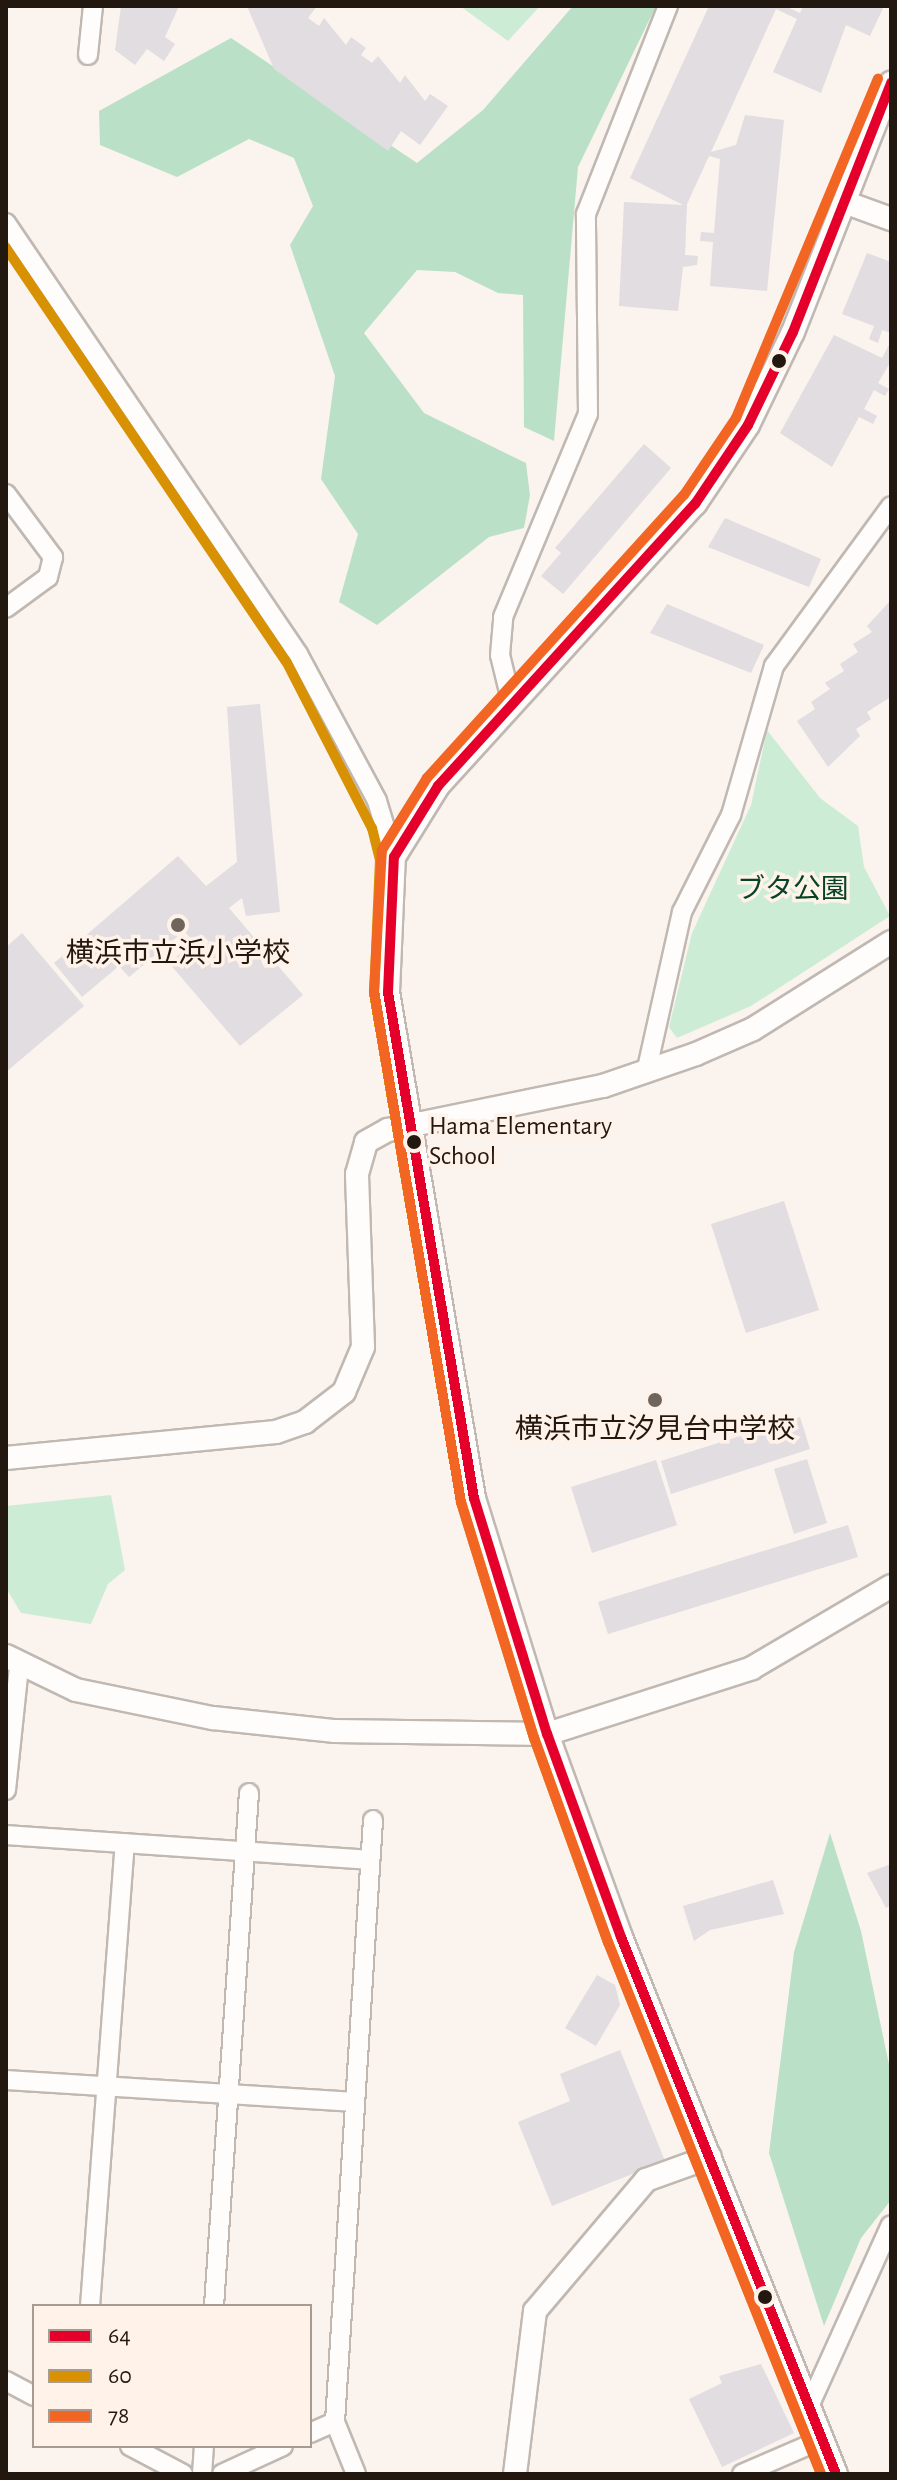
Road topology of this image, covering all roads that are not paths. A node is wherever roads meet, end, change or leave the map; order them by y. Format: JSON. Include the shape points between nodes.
{"nodes":[{"id":1,"x":93,"y":6,"type":"edge"},
{"id":2,"x":668,"y":6,"type":"edge"},
{"id":3,"x":88,"y":55,"type":"dead end"},
{"id":4,"x":891,"y":83,"type":"edge"},
{"id":5,"x":847,"y":203,"type":"junction"},
{"id":6,"x":891,"y":219,"type":"edge"},
{"id":7,"x":6,"y":223,"type":"edge"},
{"id":8,"x":6,"y":494,"type":"edge"},
{"id":9,"x":891,"y":506,"type":"edge"},
{"id":10,"x":6,"y":608,"type":"edge"},
{"id":11,"x":511,"y":700,"type":"junction"},
{"id":12,"x":394,"y":857,"type":"junction"},
{"id":13,"x":891,"y":942,"type":"edge"},
{"id":14,"x":646,"y":1073,"type":"junction"},
{"id":15,"x":409,"y":1127,"type":"junction"},
{"id":16,"x":6,"y":1458,"type":"edge"},
{"id":17,"x":891,"y":1586,"type":"edge"},
{"id":18,"x":12,"y":1661,"type":"edge"},
{"id":19,"x":547,"y":1734,"type":"junction"},
{"id":20,"x":6,"y":1790,"type":"edge"},
{"id":21,"x":249,"y":1793,"type":"dead end"},
{"id":22,"x":373,"y":1820,"type":"dead end"},
{"id":23,"x":6,"y":1835,"type":"edge"},
{"id":24,"x":125,"y":1843,"type":"junction"},
{"id":25,"x":245,"y":1853,"type":"junction"},
{"id":26,"x":370,"y":1860,"type":"junction"},
{"id":27,"x":6,"y":2080,"type":"edge"},
{"id":28,"x":107,"y":2086,"type":"junction"},
{"id":29,"x":229,"y":2094,"type":"junction"},
{"id":30,"x":354,"y":2102,"type":"junction"},
{"id":31,"x":710,"y":2157,"type":"junction"},
{"id":32,"x":891,"y":2225,"type":"edge"},
{"id":33,"x":90,"y":2304,"type":"edge"},
{"id":34,"x":214,"y":2304,"type":"edge"},
{"id":35,"x":6,"y":2381,"type":"edge"},
{"id":36,"x":32,"y":2395,"type":"edge"},
{"id":37,"x":810,"y":2404,"type":"junction"},
{"id":38,"x":335,"y":2422,"type":"junction"},
{"id":39,"x":312,"y":2432,"type":"edge"},
{"id":40,"x":823,"y":2439,"type":"junction"},
{"id":41,"x":134,"y":2448,"type":"edge"},
{"id":42,"x":204,"y":2448,"type":"edge"},
{"id":43,"x":279,"y":2448,"type":"edge"},
{"id":44,"x":183,"y":2474,"type":"edge"},
{"id":45,"x":202,"y":2474,"type":"edge"},
{"id":46,"x":222,"y":2474,"type":"edge"},
{"id":47,"x":356,"y":2474,"type":"edge"},
{"id":48,"x":515,"y":2474,"type":"edge"},
{"id":49,"x":742,"y":2474,"type":"edge"},
{"id":50,"x":836,"y":2474,"type":"edge"}],
"edges":[{"from":1,"to":3,"type":"street"},
{"from":2,"to":11,"type":"street","via":[[586,214],[588,414],[503,617],[500,655]]},
{"from":4,"to":5,"type":"street"},
{"from":5,"to":6,"type":"street"},
{"from":5,"to":11,"type":"street","via":[[748,425],[695,504]]},
{"from":7,"to":12,"type":"street","via":[[298,654],[377,801]]},
{"from":8,"to":10,"type":"street","via":[[53,557],[48,577]]},
{"from":9,"to":14,"type":"street","via":[[774,666],[731,815],[682,912]]},
{"from":11,"to":12,"type":"street","via":[[438,786]]},
{"from":12,"to":15,"type":"street","via":[[388,992]]},
{"from":13,"to":14,"type":"street","via":[[753,1029]]},
{"from":14,"to":15,"type":"street"},
{"from":15,"to":16,"type":"street","via":[[379,1133],[359,1157],[363,1347],[350,1381],[328,1408],[276,1432]]},
{"from":15,"to":19,"type":"street","via":[[456,1419]]},
{"from":17,"to":19,"type":"street","via":[[752,1668]]},
{"from":18,"to":19,"type":"street","via":[[76,1690],[280,1727]]},
{"from":18,"to":20,"type":"street"},
{"from":19,"to":31,"type":"street"},
{"from":21,"to":25,"type":"street"},
{"from":22,"to":26,"type":"street"},
{"from":23,"to":24,"type":"street"},
{"from":24,"to":25,"type":"street"},
{"from":24,"to":28,"type":"street"},
{"from":25,"to":26,"type":"street"},
{"from":25,"to":29,"type":"street"},
{"from":26,"to":30,"type":"street"},
{"from":27,"to":28,"type":"street"},
{"from":28,"to":29,"type":"street"},
{"from":28,"to":33,"type":"street"},
{"from":29,"to":30,"type":"street"},
{"from":29,"to":34,"type":"street"},
{"from":30,"to":38,"type":"street"},
{"from":31,"to":37,"type":"street"},
{"from":31,"to":48,"type":"street","via":[[646,2180],[535,2311]]},
{"from":32,"to":37,"type":"street"},
{"from":35,"to":36,"type":"street"},
{"from":37,"to":40,"type":"street"},
{"from":38,"to":39,"type":"street"},
{"from":38,"to":47,"type":"street"},
{"from":40,"to":49,"type":"street"},
{"from":40,"to":50,"type":"street"},
{"from":41,"to":44,"type":"street"},
{"from":42,"to":45,"type":"street"},
{"from":43,"to":46,"type":"street"}]}
